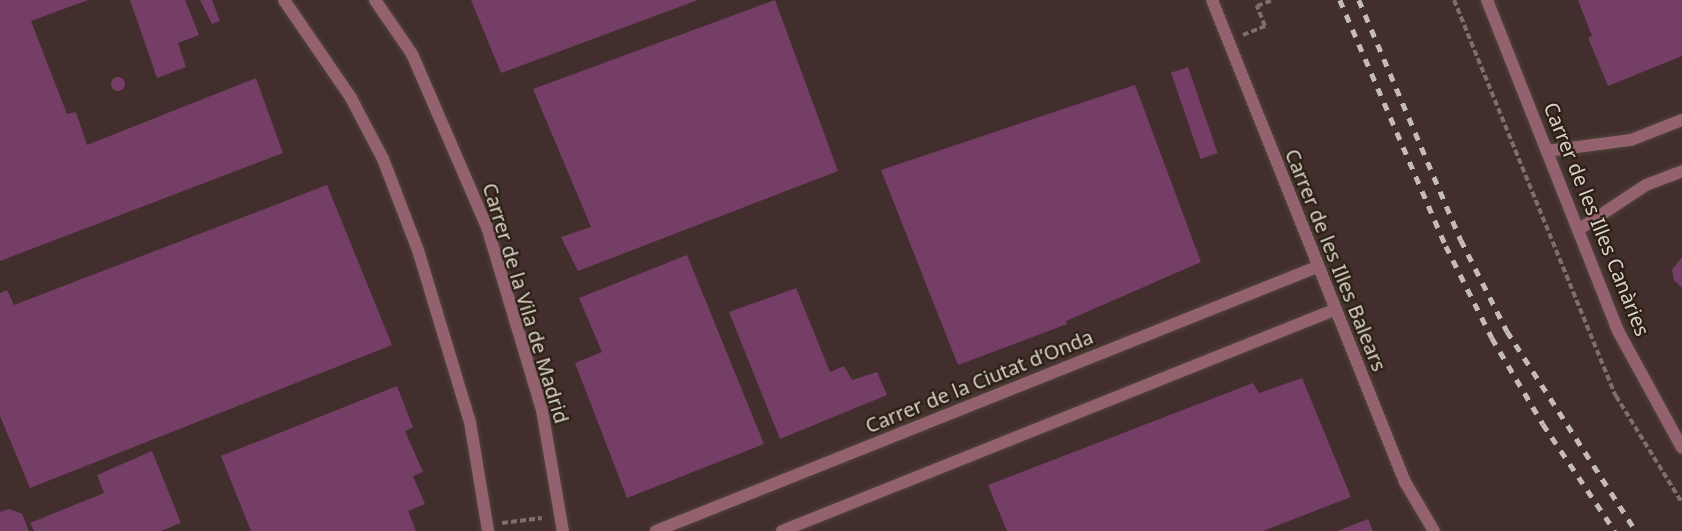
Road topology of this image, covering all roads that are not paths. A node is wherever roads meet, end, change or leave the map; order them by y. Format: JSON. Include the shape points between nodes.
{"nodes":[{"id":1,"x":284,"y":0,"type":"edge"},
{"id":2,"x":375,"y":0,"type":"edge"},
{"id":3,"x":1212,"y":0,"type":"edge"},
{"id":4,"x":1487,"y":0,"type":"edge"},
{"id":5,"x":1682,"y":120,"type":"edge"},
{"id":6,"x":1547,"y":151,"type":"junction"},
{"id":7,"x":1682,"y":171,"type":"edge"},
{"id":8,"x":1578,"y":230,"type":"junction"},
{"id":9,"x":1317,"y":267,"type":"junction"},
{"id":10,"x":1334,"y":310,"type":"junction"},
{"id":11,"x":1682,"y":448,"type":"edge"},
{"id":12,"x":488,"y":528,"type":"edge"},
{"id":13,"x":563,"y":531,"type":"edge"},
{"id":14,"x":656,"y":531,"type":"edge"},
{"id":15,"x":782,"y":531,"type":"edge"},
{"id":16,"x":1434,"y":531,"type":"edge"}],
"edges":[{"from":1,"to":12,"type":"street","via":[[351,98],[383,159],[418,250],[470,422]]},
{"from":2,"to":13,"type":"street","name":"Carrer de la Vila de Madrid","via":[[412,54],[488,230],[542,410]]},
{"from":3,"to":9,"type":"street","name":"Carrer de les Illes Balears"},
{"from":4,"to":6,"type":"street","name":"Carrer de les Illes Canàries"},
{"from":5,"to":6,"type":"street","via":[[1631,141]]},
{"from":6,"to":8,"type":"street","name":"Carrer de les Illes Canàries"},
{"from":7,"to":8,"type":"street","via":[[1646,185]]},
{"from":8,"to":11,"type":"street","name":"Carrer de les Illes Canàries","via":[[1618,331]]},
{"from":9,"to":10,"type":"street","name":"Carrer de les Illes Balears"},
{"from":9,"to":14,"type":"street","name":"Carrer de la Ciutat d’Onda"},
{"from":10,"to":15,"type":"street"},
{"from":10,"to":16,"type":"street","name":"Carrer de les Illes Balears","via":[[1405,482]]}]}
